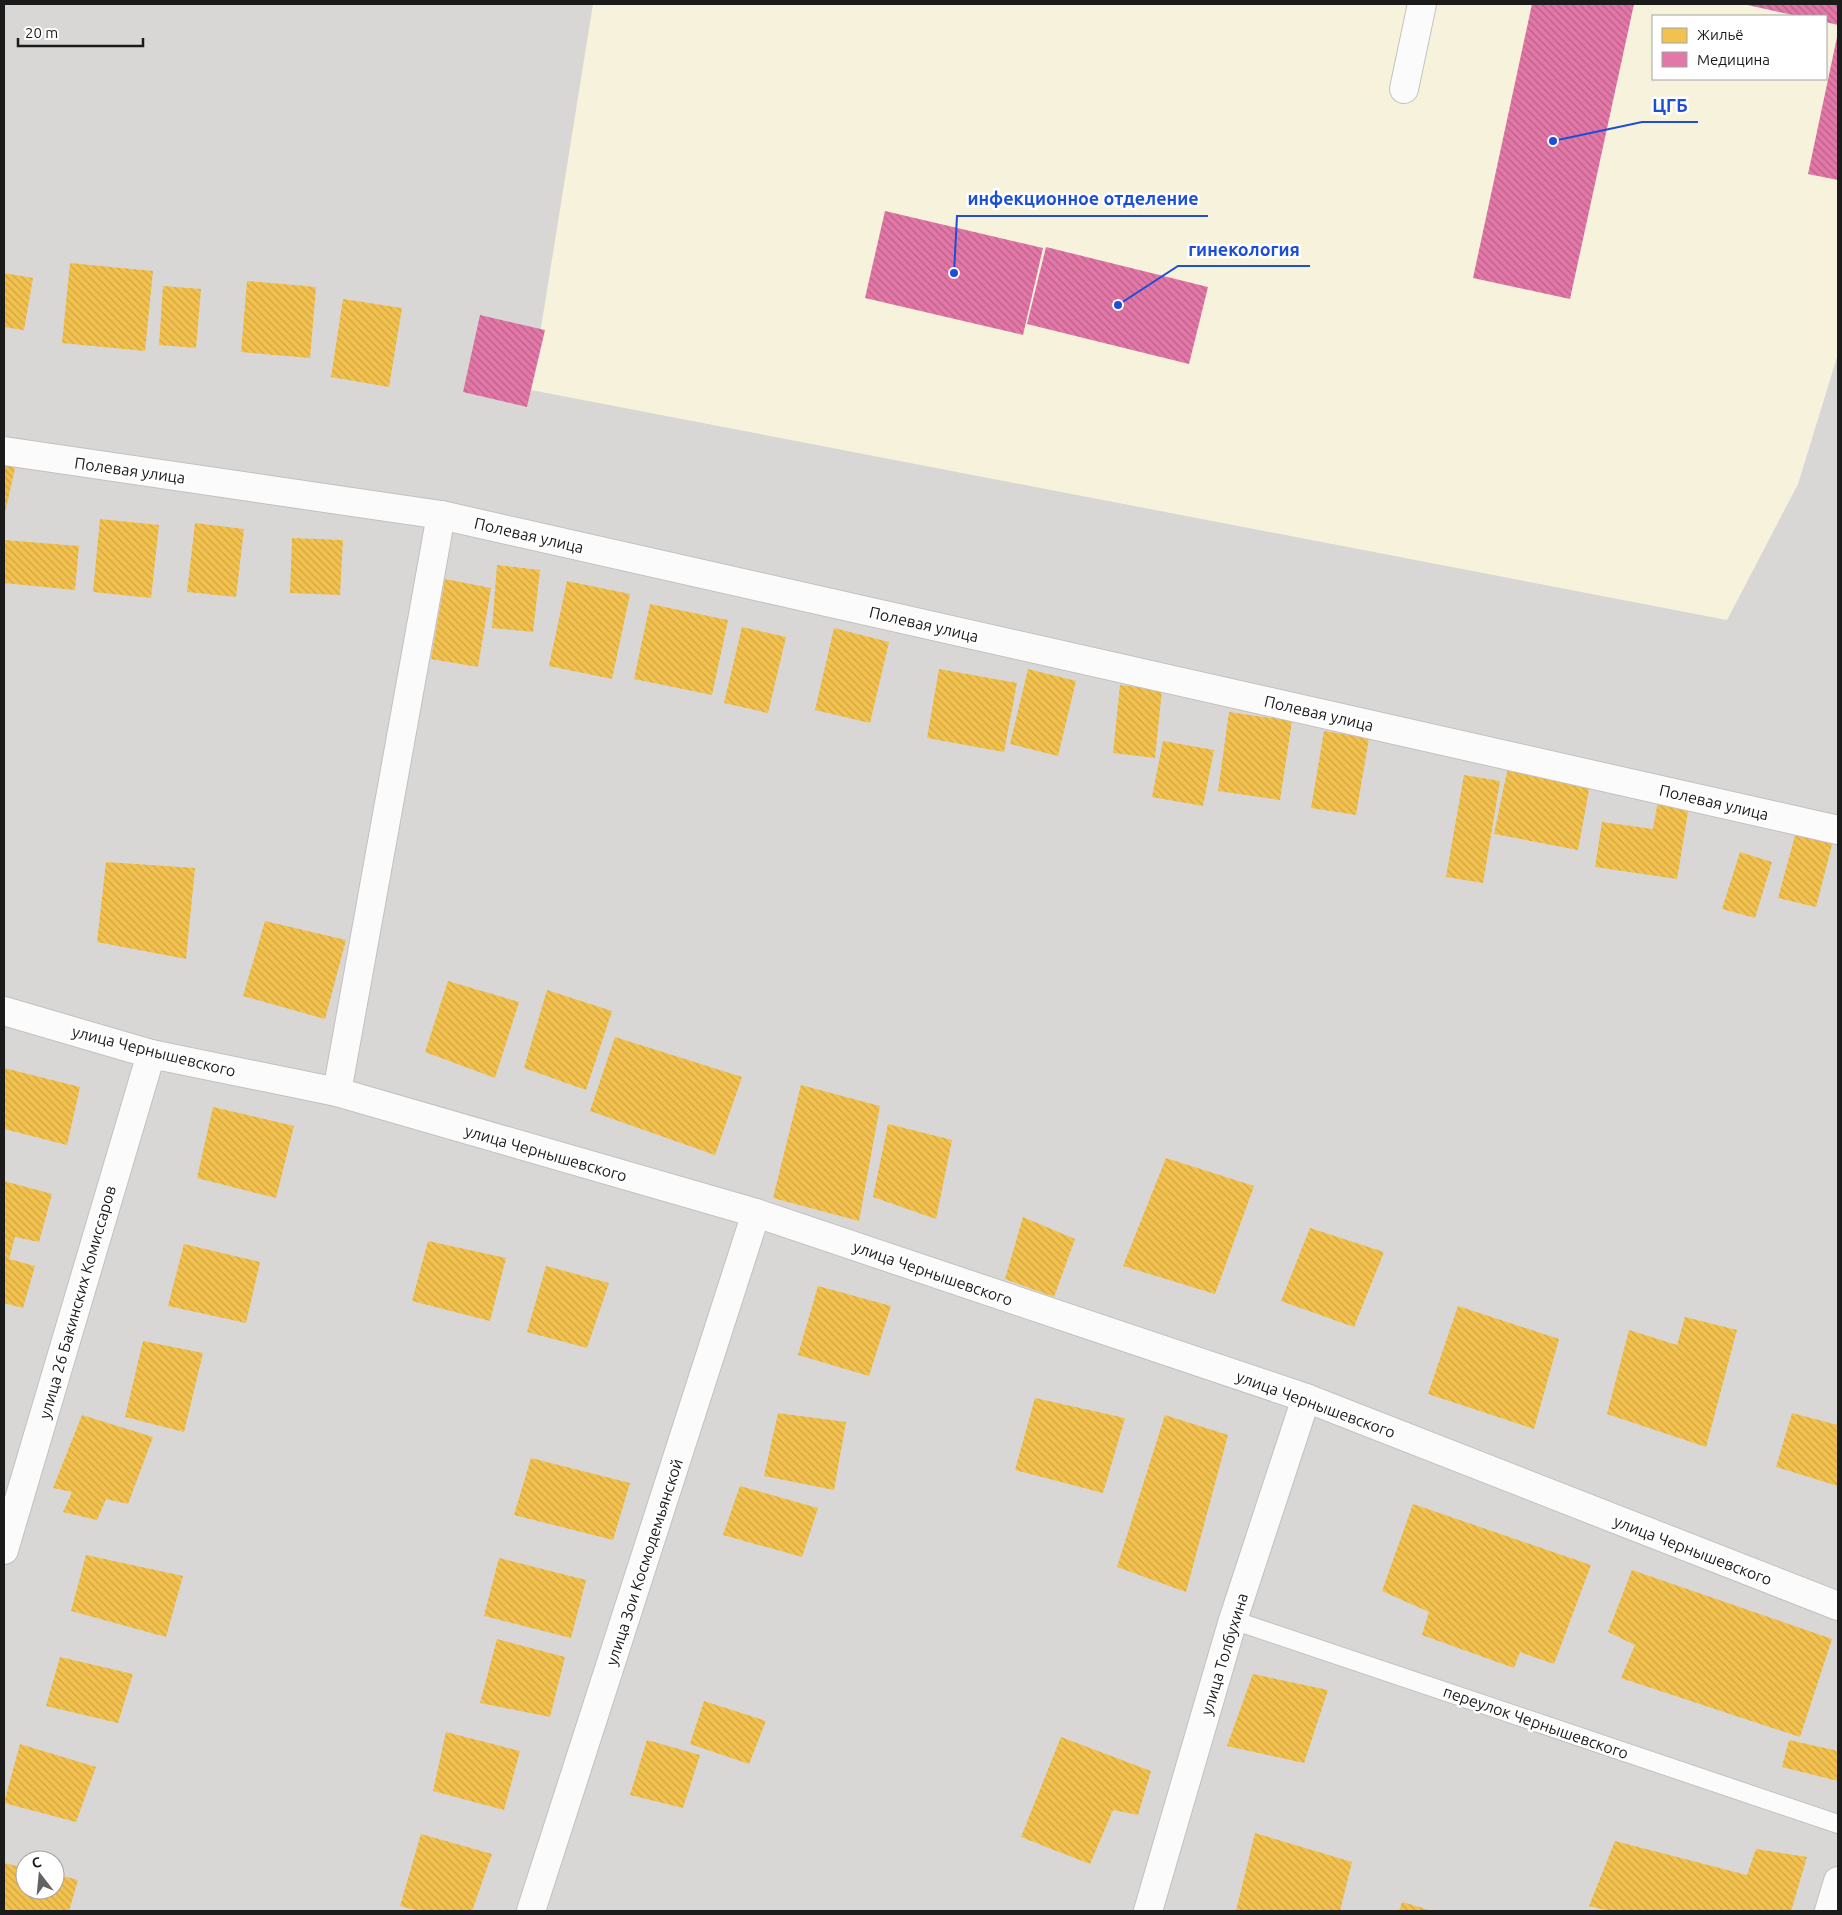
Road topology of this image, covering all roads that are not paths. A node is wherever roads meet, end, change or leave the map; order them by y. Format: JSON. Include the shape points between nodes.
{"nodes":[{"id":1,"x":1422,"y":4,"type":"edge"},
{"id":2,"x":1404,"y":89,"type":"dead end"},
{"id":3,"x":4,"y":451,"type":"edge"},
{"id":4,"x":442,"y":515,"type":"junction"},
{"id":5,"x":1838,"y":830,"type":"edge"},
{"id":6,"x":4,"y":1011,"type":"edge"},
{"id":7,"x":151,"y":1054,"type":"junction"},
{"id":8,"x":337,"y":1092,"type":"junction"},
{"id":9,"x":756,"y":1213,"type":"junction"},
{"id":10,"x":1306,"y":1398,"type":"junction"},
{"id":11,"x":4,"y":1550,"type":"edge"},
{"id":12,"x":1838,"y":1606,"type":"edge"},
{"id":13,"x":1233,"y":1620,"type":"junction"},
{"id":14,"x":1838,"y":1824,"type":"edge"},
{"id":15,"x":1838,"y":1882,"type":"edge"},
{"id":16,"x":532,"y":1911,"type":"edge"},
{"id":17,"x":1148,"y":1911,"type":"edge"},
{"id":18,"x":1829,"y":1911,"type":"edge"}],
"edges":[{"from":1,"to":2,"type":"street"},
{"from":3,"to":4,"type":"street","name":"Полевая улица"},
{"from":4,"to":5,"type":"street","name":"Полевая улица"},
{"from":4,"to":8,"type":"street"},
{"from":6,"to":7,"type":"street","name":"улица Чернышевского"},
{"from":7,"to":8,"type":"street","name":"улица Чернышевского"},
{"from":7,"to":11,"type":"street","name":"улица 26 Бакинских Комиссаров"},
{"from":8,"to":9,"type":"street","name":"улица Чернышевского"},
{"from":9,"to":10,"type":"street","name":"улица Чернышевского"},
{"from":9,"to":16,"type":"street","name":"улица Зои Космодемьянской"},
{"from":10,"to":12,"type":"street","name":"улица Чернышевского"},
{"from":10,"to":13,"type":"street","name":"улица Толбухина"},
{"from":13,"to":14,"type":"lane","name":"переулок Чернышевского"},
{"from":13,"to":17,"type":"street","name":"улица Толбухина"},
{"from":15,"to":18,"type":"street"}]}
